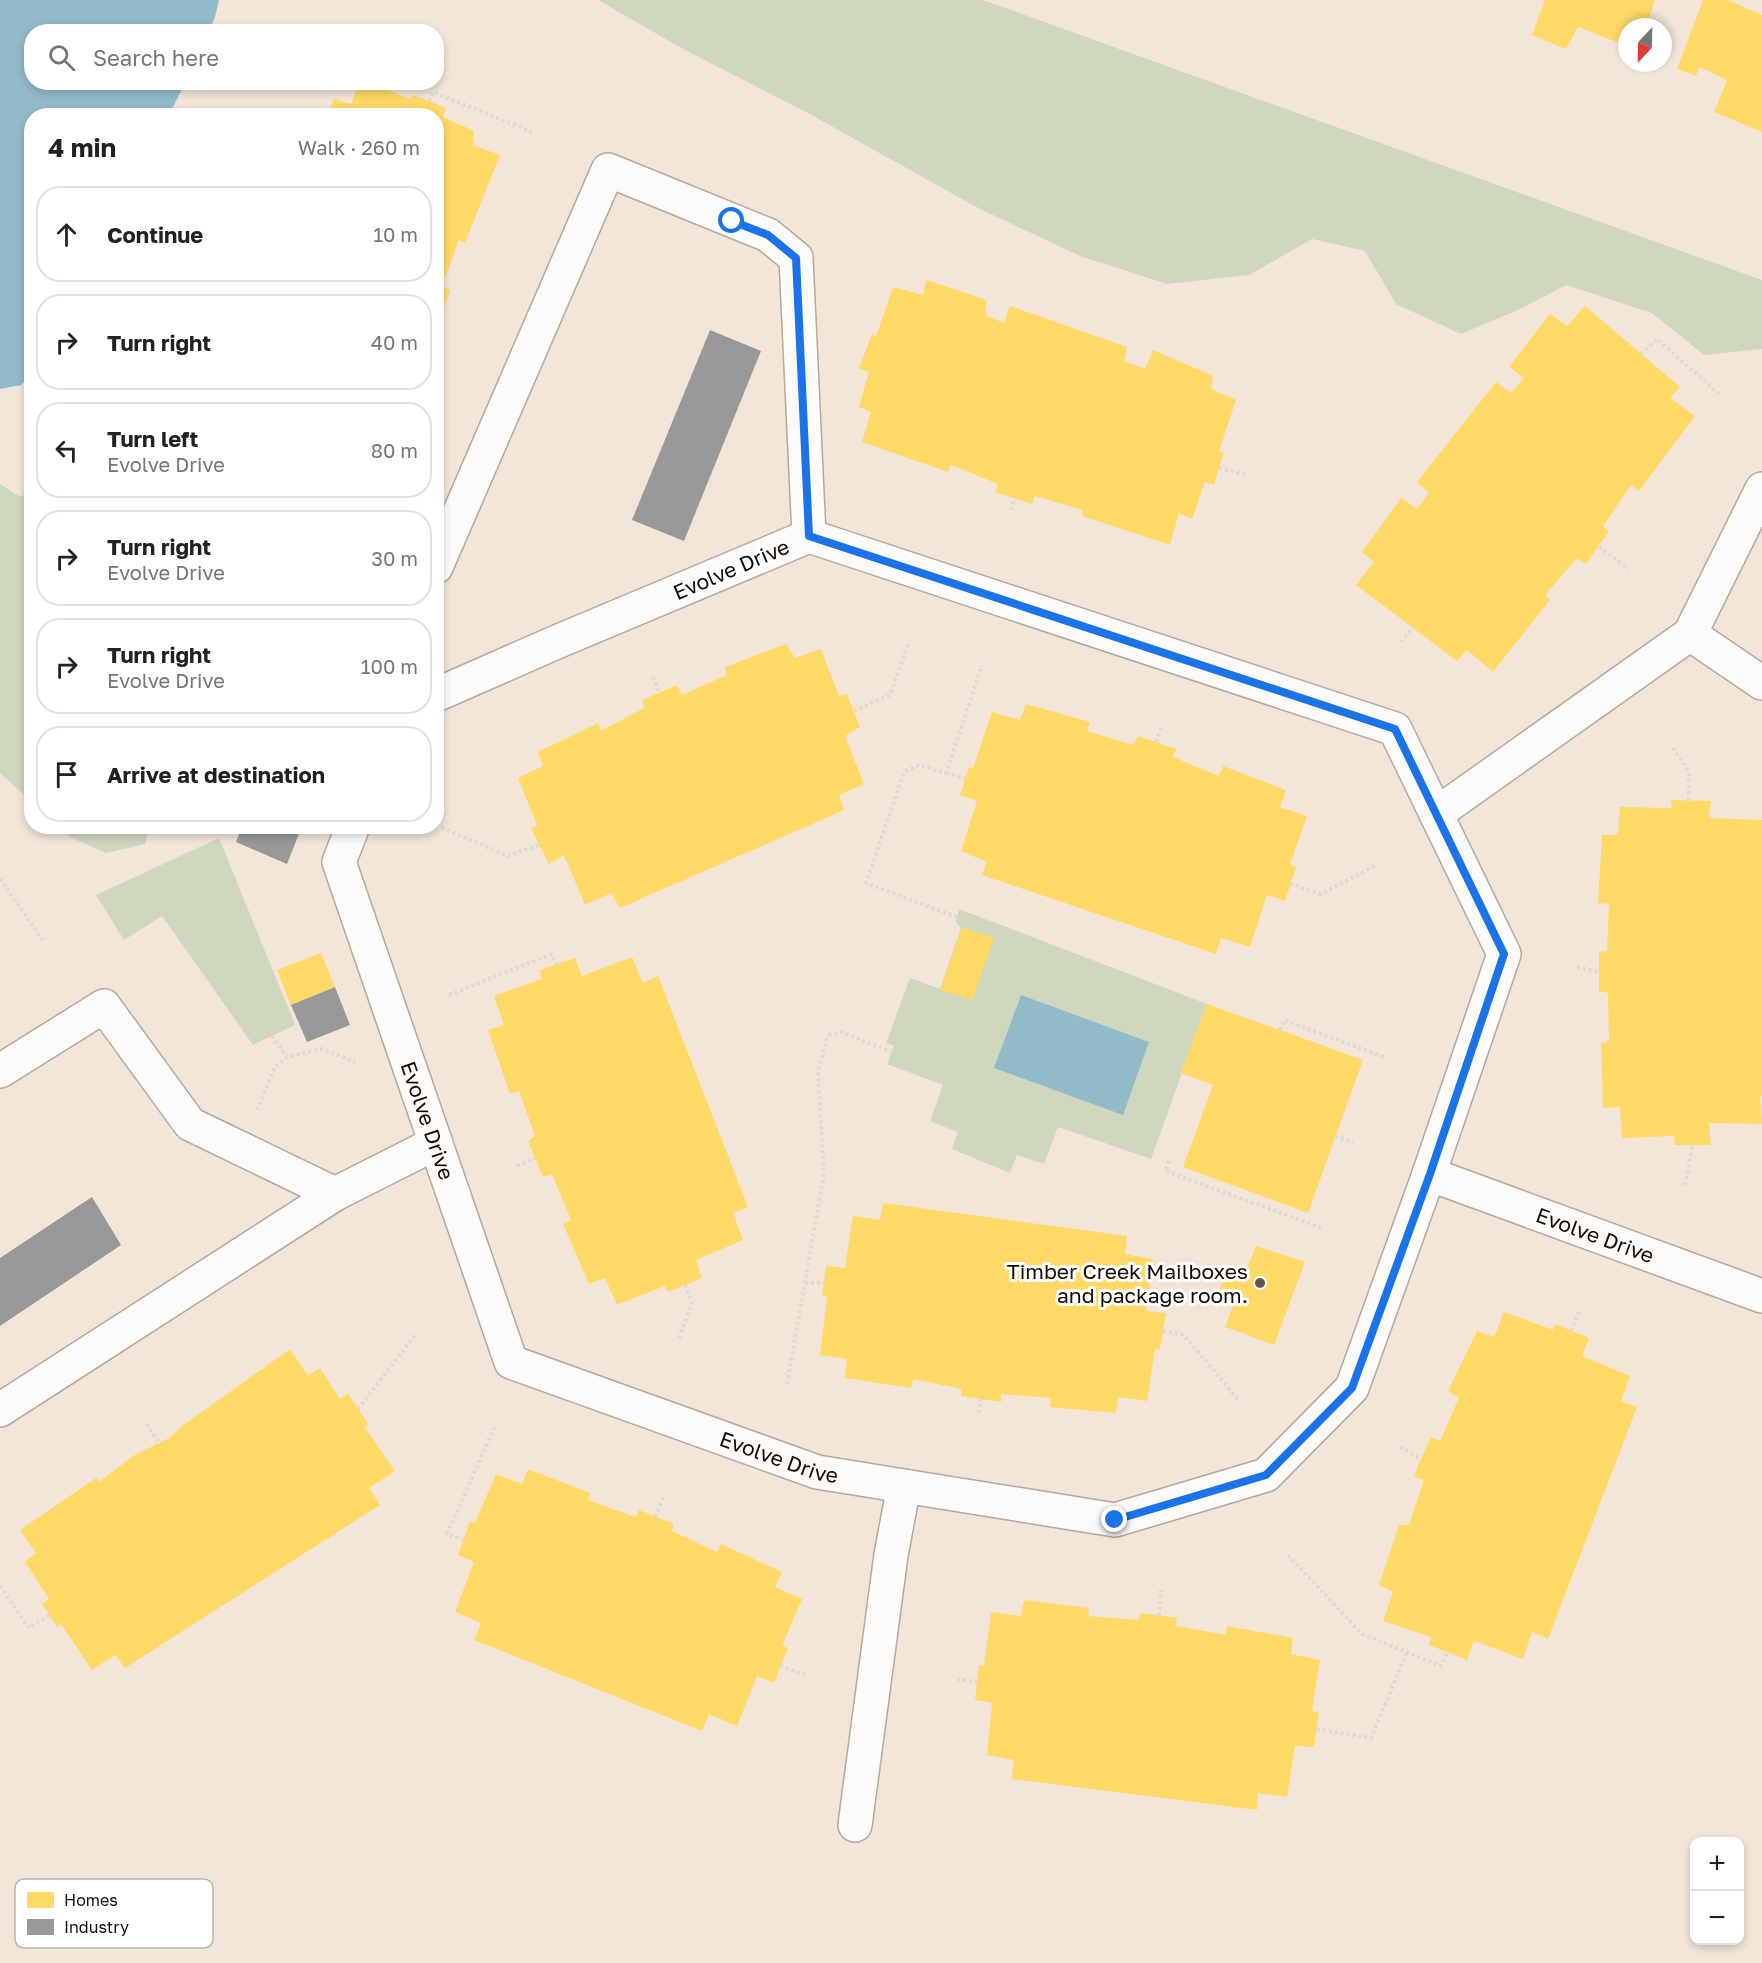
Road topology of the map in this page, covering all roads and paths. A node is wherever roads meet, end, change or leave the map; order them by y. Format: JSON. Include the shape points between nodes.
{"nodes":[{"id":1,"x":429,"y":101,"type":"dead end"},
{"id":2,"x":532,"y":132,"type":"dead end"},
{"id":3,"x":1641,"y":354,"type":"dead end"},
{"id":4,"x":1719,"y":394,"type":"dead end"},
{"id":5,"x":1219,"y":468,"type":"dead end"},
{"id":6,"x":1246,"y":475,"type":"dead end"},
{"id":7,"x":1762,"y":489,"type":"edge"},
{"id":8,"x":1014,"y":498,"type":"dead end"},
{"id":9,"x":1011,"y":510,"type":"dead end"},
{"id":10,"x":809,"y":536,"type":"junction"},
{"id":11,"x":1599,"y":547,"type":"dead end"},
{"id":12,"x":444,"y":549,"type":"edge"},
{"id":13,"x":1629,"y":569,"type":"dead end"},
{"id":14,"x":1413,"y":627,"type":"dead end"},
{"id":15,"x":1690,"y":634,"type":"junction"},
{"id":16,"x":909,"y":642,"type":"dead end"},
{"id":17,"x":1401,"y":642,"type":"dead end"},
{"id":18,"x":982,"y":665,"type":"dead end"},
{"id":19,"x":653,"y":677,"type":"dead end"},
{"id":20,"x":1762,"y":683,"type":"edge"},
{"id":21,"x":444,"y":691,"type":"edge"},
{"id":22,"x":659,"y":693,"type":"dead end"},
{"id":23,"x":854,"y":711,"type":"dead end"},
{"id":24,"x":1162,"y":726,"type":"dead end"},
{"id":25,"x":1156,"y":742,"type":"dead end"},
{"id":26,"x":1672,"y":748,"type":"dead end"},
{"id":27,"x":946,"y":773,"type":"junction"},
{"id":28,"x":965,"y":778,"type":"dead end"},
{"id":29,"x":1689,"y":800,"type":"dead end"},
{"id":30,"x":1436,"y":814,"type":"junction"},
{"id":31,"x":444,"y":828,"type":"edge"},
{"id":32,"x":350,"y":834,"type":"edge"},
{"id":33,"x":539,"y":844,"type":"dead end"},
{"id":34,"x":1376,"y":865,"type":"dead end"},
{"id":35,"x":0,"y":879,"type":"edge"},
{"id":36,"x":1290,"y":884,"type":"dead end"},
{"id":37,"x":957,"y":917,"type":"dead end"},
{"id":38,"x":43,"y":940,"type":"dead end"},
{"id":39,"x":556,"y":965,"type":"dead end"},
{"id":40,"x":1577,"y":967,"type":"dead end"},
{"id":41,"x":1599,"y":972,"type":"dead end"},
{"id":42,"x":449,"y":995,"type":"dead end"},
{"id":43,"x":1280,"y":1030,"type":"dead end"},
{"id":44,"x":272,"y":1036,"type":"dead end"},
{"id":45,"x":891,"y":1052,"type":"dead end"},
{"id":46,"x":287,"y":1057,"type":"junction"},
{"id":47,"x":1384,"y":1057,"type":"dead end"},
{"id":48,"x":355,"y":1062,"type":"dead end"},
{"id":49,"x":0,"y":1071,"type":"edge"},
{"id":50,"x":255,"y":1113,"type":"dead end"},
{"id":51,"x":1335,"y":1136,"type":"dead end"},
{"id":52,"x":436,"y":1143,"type":"junction"},
{"id":53,"x":1353,"y":1143,"type":"dead end"},
{"id":54,"x":1693,"y":1145,"type":"dead end"},
{"id":55,"x":535,"y":1158,"type":"dead end"},
{"id":56,"x":1169,"y":1161,"type":"dead end"},
{"id":57,"x":517,"y":1166,"type":"dead end"},
{"id":58,"x":1430,"y":1174,"type":"junction"},
{"id":59,"x":1685,"y":1185,"type":"dead end"},
{"id":60,"x":335,"y":1194,"type":"junction"},
{"id":61,"x":1322,"y":1228,"type":"dead end"},
{"id":62,"x":805,"y":1283,"type":"junction"},
{"id":63,"x":824,"y":1283,"type":"dead end"},
{"id":64,"x":685,"y":1285,"type":"dead end"},
{"id":65,"x":1762,"y":1296,"type":"edge"},
{"id":66,"x":1580,"y":1311,"type":"dead end"},
{"id":67,"x":1163,"y":1331,"type":"dead end"},
{"id":68,"x":1571,"y":1331,"type":"dead end"},
{"id":69,"x":416,"y":1334,"type":"dead end"},
{"id":70,"x":679,"y":1338,"type":"dead end"},
{"id":71,"x":787,"y":1384,"type":"dead end"},
{"id":72,"x":981,"y":1398,"type":"dead end"},
{"id":73,"x":1240,"y":1402,"type":"dead end"},
{"id":74,"x":358,"y":1409,"type":"dead end"},
{"id":75,"x":0,"y":1410,"type":"edge"},
{"id":76,"x":979,"y":1413,"type":"dead end"},
{"id":77,"x":147,"y":1424,"type":"dead end"},
{"id":78,"x":494,"y":1428,"type":"dead end"},
{"id":79,"x":159,"y":1443,"type":"dead end"},
{"id":80,"x":1400,"y":1447,"type":"dead end"},
{"id":81,"x":1421,"y":1459,"type":"dead end"},
{"id":82,"x":904,"y":1486,"type":"junction"},
{"id":83,"x":664,"y":1496,"type":"dead end"},
{"id":84,"x":655,"y":1517,"type":"dead end"},
{"id":85,"x":464,"y":1540,"type":"dead end"},
{"id":86,"x":1288,"y":1556,"type":"dead end"},
{"id":87,"x":0,"y":1586,"type":"edge"},
{"id":88,"x":1161,"y":1590,"type":"dead end"},
{"id":89,"x":50,"y":1615,"type":"dead end"},
{"id":90,"x":1159,"y":1616,"type":"dead end"},
{"id":91,"x":1407,"y":1652,"type":"junction"},
{"id":92,"x":1447,"y":1652,"type":"dead end"},
{"id":93,"x":780,"y":1665,"type":"dead end"},
{"id":94,"x":805,"y":1676,"type":"dead end"},
{"id":95,"x":957,"y":1679,"type":"dead end"},
{"id":96,"x":977,"y":1682,"type":"dead end"},
{"id":97,"x":1317,"y":1729,"type":"dead end"},
{"id":98,"x":855,"y":1825,"type":"dead end"}],
"edges":[{"from":1,"to":2,"type":"path","via":[[433,92]]},
{"from":3,"to":4,"type":"path","via":[[1657,339]]},
{"from":5,"to":6,"type":"path"},
{"from":7,"to":15,"type":"street"},
{"from":8,"to":9,"type":"path"},
{"from":10,"to":12,"type":"street","via":[[796,258],[768,235],[608,170]]},
{"from":10,"to":21,"type":"street","name":"Evolve Drive"},
{"from":10,"to":30,"type":"street","name":"Evolve Drive","via":[[1395,729]]},
{"from":11,"to":13,"type":"path"},
{"from":14,"to":17,"type":"path"},
{"from":15,"to":20,"type":"street"},
{"from":15,"to":30,"type":"street"},
{"from":16,"to":23,"type":"path","via":[[890,695]]},
{"from":18,"to":27,"type":"path"},
{"from":19,"to":22,"type":"path"},
{"from":24,"to":25,"type":"path"},
{"from":26,"to":29,"type":"path","via":[[1689,771]]},
{"from":27,"to":28,"type":"path"},
{"from":27,"to":37,"type":"path","via":[[919,765],[904,772],[866,882]]},
{"from":30,"to":58,"type":"street","name":"Evolve Drive","via":[[1504,954]]},
{"from":31,"to":33,"type":"path","via":[[508,856]]},
{"from":32,"to":52,"type":"street","name":"Evolve Drive","via":[[339,862]]},
{"from":34,"to":36,"type":"path","via":[[1321,894]]},
{"from":35,"to":38,"type":"path"},
{"from":39,"to":42,"type":"path","via":[[552,954]]},
{"from":40,"to":41,"type":"path"},
{"from":43,"to":47,"type":"path","via":[[1284,1020]]},
{"from":44,"to":46,"type":"path"},
{"from":45,"to":62,"type":"path","via":[[842,1032],[828,1035],[818,1071],[824,1174]]},
{"from":46,"to":48,"type":"path","via":[[322,1049]]},
{"from":46,"to":50,"type":"path","via":[[275,1067]]},
{"from":49,"to":60,"type":"street","via":[[104,1006],[190,1124]]},
{"from":51,"to":53,"type":"path"},
{"from":52,"to":60,"type":"street"},
{"from":52,"to":82,"type":"street","name":"Evolve Drive","via":[[511,1362],[817,1472]]},
{"from":54,"to":59,"type":"path"},
{"from":55,"to":57,"type":"path"},
{"from":56,"to":61,"type":"path","via":[[1165,1171]]},
{"from":58,"to":65,"type":"street","name":"Evolve Drive"},
{"from":58,"to":82,"type":"street","name":"Evolve Drive","via":[[1352,1388],[1266,1475],[1115,1520]]},
{"from":60,"to":75,"type":"street"},
{"from":62,"to":63,"type":"path"},
{"from":62,"to":71,"type":"path"},
{"from":64,"to":70,"type":"path","via":[[693,1303]]},
{"from":66,"to":68,"type":"path"},
{"from":67,"to":73,"type":"path","via":[[1184,1335]]},
{"from":69,"to":74,"type":"path"},
{"from":72,"to":76,"type":"path"},
{"from":77,"to":79,"type":"path"},
{"from":78,"to":85,"type":"path","via":[[447,1534]]},
{"from":80,"to":81,"type":"path"},
{"from":82,"to":98,"type":"street"},
{"from":83,"to":84,"type":"path"},
{"from":86,"to":91,"type":"path","via":[[1362,1634]]},
{"from":87,"to":89,"type":"path","via":[[29,1628]]},
{"from":88,"to":90,"type":"path"},
{"from":91,"to":92,"type":"path","via":[[1442,1666]]},
{"from":91,"to":97,"type":"path","via":[[1371,1738]]},
{"from":93,"to":94,"type":"path"},
{"from":95,"to":96,"type":"path"}]}
